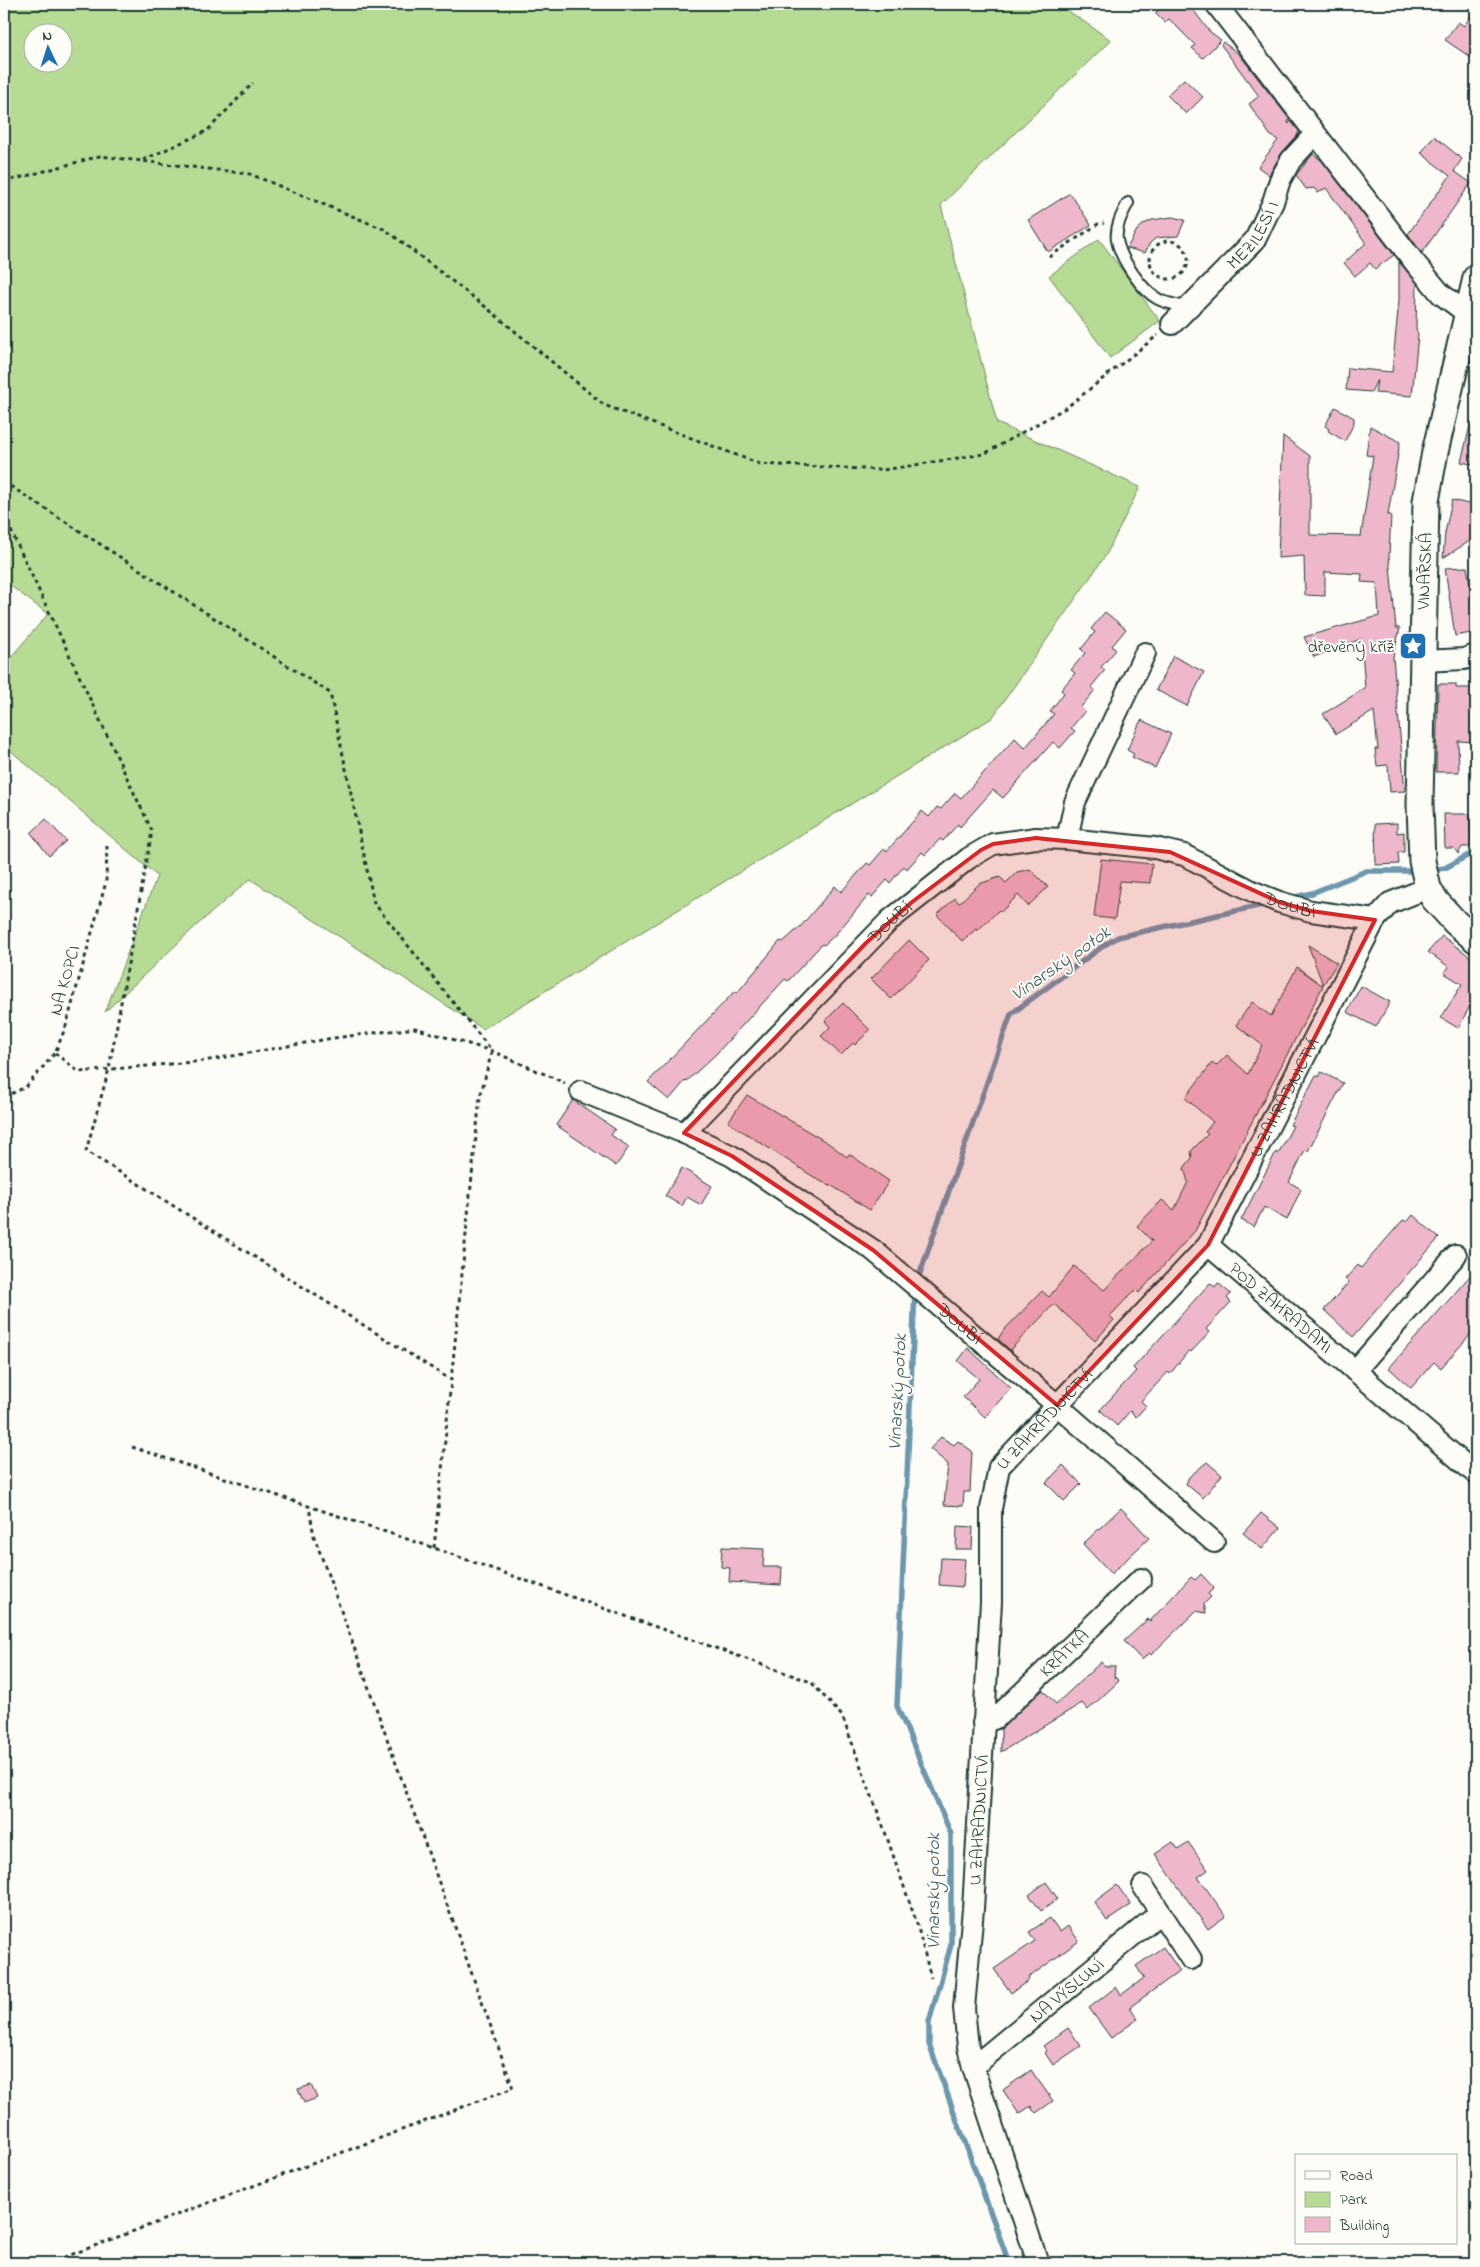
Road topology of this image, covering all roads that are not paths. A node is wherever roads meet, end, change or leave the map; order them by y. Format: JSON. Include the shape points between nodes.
{"nodes":[{"id":1,"x":1216,"y":4,"type":"edge"},
{"id":2,"x":1316,"y":134,"type":"junction"},
{"id":3,"x":1128,"y":203,"type":"dead end"},
{"id":4,"x":1476,"y":278,"type":"edge"},
{"id":5,"x":1188,"y":308,"type":"junction"},
{"id":6,"x":1468,"y":314,"type":"junction"},
{"id":7,"x":1172,"y":324,"type":"road end"},
{"id":8,"x":1145,"y":653,"type":"dead end"},
{"id":9,"x":1476,"y":655,"type":"edge"},
{"id":10,"x":1423,"y":661,"type":"junction"},
{"id":11,"x":1067,"y":839,"type":"junction"},
{"id":12,"x":1428,"y":888,"type":"junction"},
{"id":13,"x":1376,"y":920,"type":"junction"},
{"id":14,"x":1476,"y":940,"type":"edge"},
{"id":15,"x":581,"y":1091,"type":"road end"},
{"id":16,"x":684,"y":1132,"type":"junction"},
{"id":17,"x":1208,"y":1245,"type":"junction"},
{"id":18,"x":1456,"y":1255,"type":"dead end"},
{"id":19,"x":1355,"y":1372,"type":"junction"},
{"id":20,"x":1057,"y":1405,"type":"junction"},
{"id":21,"x":1476,"y":1474,"type":"edge"},
{"id":22,"x":1214,"y":1542,"type":"dead end"},
{"id":23,"x":1141,"y":1579,"type":"dead end"},
{"id":24,"x":982,"y":1723,"type":"junction"},
{"id":25,"x":1143,"y":1886,"type":"dead end"},
{"id":26,"x":1160,"y":1913,"type":"junction"},
{"id":27,"x":1191,"y":1958,"type":"dead end"},
{"id":28,"x":973,"y":2067,"type":"junction"},
{"id":29,"x":1038,"y":2263,"type":"edge"}],
"edges":[{"from":1,"to":2,"type":"street"},
{"from":2,"to":5,"type":"street","name":"MEZILESÍ I","via":[[1291,160],[1255,240]]},
{"from":2,"to":6,"type":"street","via":[[1436,289]]},
{"from":3,"to":5,"type":"lane","via":[[1119,220],[1117,240],[1126,261],[1144,290],[1160,300]]},
{"from":4,"to":6,"type":"street","name":"VINAŘSKÁ"},
{"from":5,"to":7,"type":"street","name":"MEZILESÍ I"},
{"from":6,"to":10,"type":"street","name":"VINAŘSKÁ","via":[[1426,501]]},
{"from":8,"to":11,"type":"street","via":[[1075,802]]},
{"from":9,"to":10,"type":"street","via":[[1464,659]]},
{"from":10,"to":12,"type":"street","name":"VINAŘSKÁ","via":[[1420,835]]},
{"from":11,"to":13,"type":"street","name":"DOUBÍ","via":[[1170,852],[1279,902]]},
{"from":11,"to":16,"type":"street","name":"DOUBÍ","via":[[1007,841],[993,844],[969,858],[866,943]]},
{"from":12,"to":13,"type":"street","name":"U ZAHRADNICTVÍ","via":[[1396,899]]},
{"from":12,"to":14,"type":"street","name":"VINAŘSKÁ","via":[[1443,909]]},
{"from":13,"to":17,"type":"street","name":"U ZAHRADNICTVÍ"},
{"from":15,"to":16,"type":"street","name":"DOUBÍ"},
{"from":16,"to":20,"type":"street","name":"DOUBÍ","via":[[732,1156],[873,1250]]},
{"from":17,"to":19,"type":"street","name":"POD ZAHRADAMI"},
{"from":17,"to":20,"type":"street","name":"U ZAHRADNICTVÍ"},
{"from":18,"to":19,"type":"street"},
{"from":19,"to":21,"type":"street","name":"POD ZAHRADAMI"},
{"from":20,"to":22,"type":"street","name":"DOUBÍ"},
{"from":20,"to":24,"type":"street","name":"U ZAHRADNICTVÍ","via":[[999,1467],[991,1509],[990,1602]]},
{"from":23,"to":24,"type":"street","name":"KRÁTKÁ","via":[[996,1718]]},
{"from":24,"to":28,"type":"street","name":"U ZAHRADNICTVÍ","via":[[973,1909],[964,2008]]},
{"from":25,"to":26,"type":"street"},
{"from":26,"to":27,"type":"street"},
{"from":26,"to":28,"type":"street","name":"NA VÝSLUNÍ"},
{"from":28,"to":29,"type":"street","name":"U ZAHRADNICTVÍ"}]}
